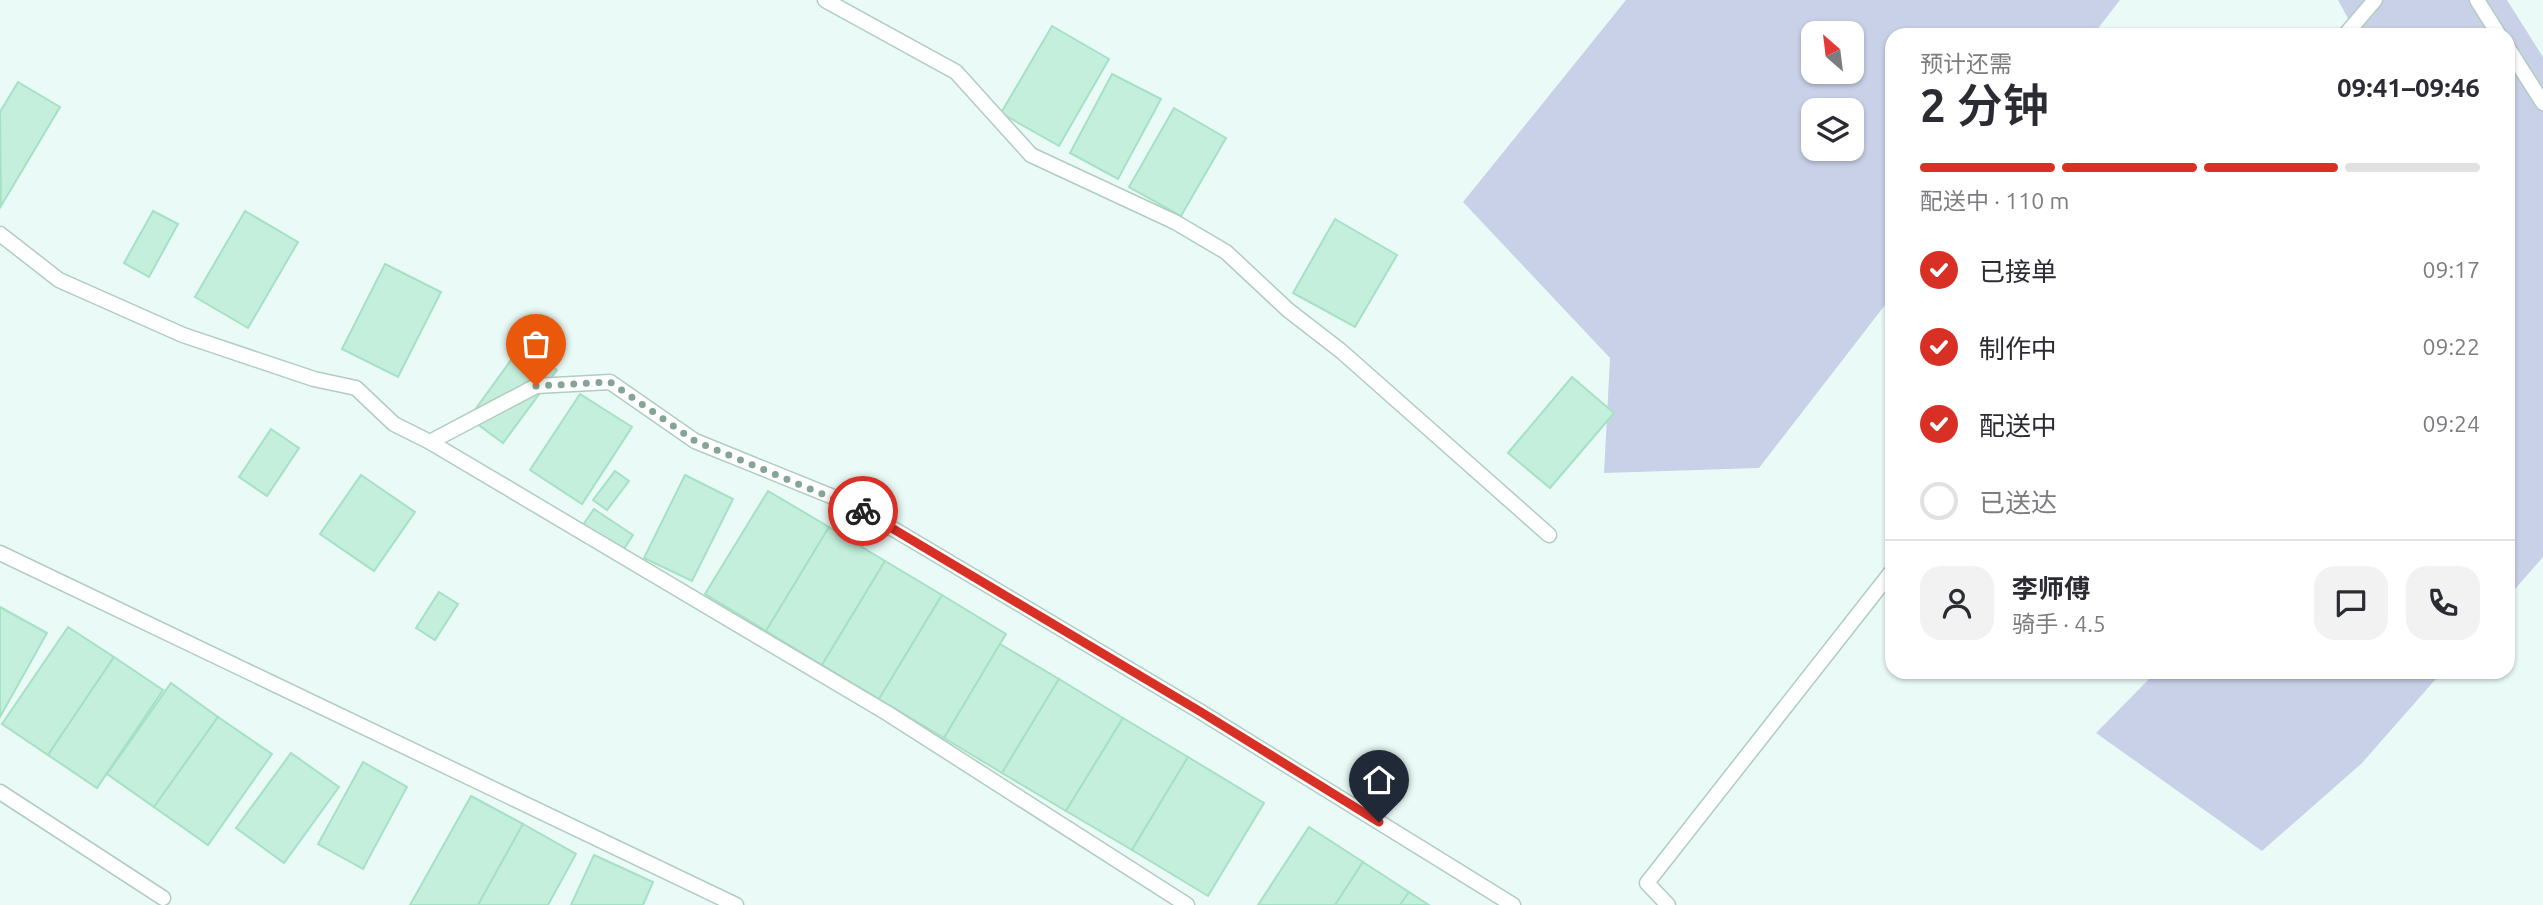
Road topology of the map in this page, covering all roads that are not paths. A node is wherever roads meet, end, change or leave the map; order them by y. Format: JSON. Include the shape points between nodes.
{"nodes":[{"id":1,"x":825,"y":0,"type":"edge"},
{"id":2,"x":2375,"y":0,"type":"edge"},
{"id":3,"x":2477,"y":0,"type":"edge"},
{"id":4,"x":2351,"y":28,"type":"edge"},
{"id":5,"x":2495,"y":28,"type":"edge"},
{"id":6,"x":2515,"y":59,"type":"edge"},
{"id":7,"x":2543,"y":103,"type":"edge"},
{"id":8,"x":0,"y":234,"type":"edge"},
{"id":9,"x":430,"y":442,"type":"junction"},
{"id":10,"x":1549,"y":535,"type":"dead end"},
{"id":11,"x":0,"y":553,"type":"edge"},
{"id":12,"x":1885,"y":580,"type":"edge"},
{"id":13,"x":0,"y":792,"type":"edge"},
{"id":14,"x":163,"y":898,"type":"dead end"},
{"id":15,"x":736,"y":905,"type":"edge"},
{"id":16,"x":1187,"y":905,"type":"edge"},
{"id":17,"x":1513,"y":905,"type":"edge"},
{"id":18,"x":1668,"y":905,"type":"edge"}],
"edges":[{"from":1,"to":10,"type":"lane","via":[[956,72],[1031,155],[1175,222],[1226,253]]},
{"from":2,"to":4,"type":"lane"},
{"from":3,"to":5,"type":"lane"},
{"from":6,"to":7,"type":"lane"},
{"from":8,"to":9,"type":"lane","via":[[59,280],[183,335],[314,379],[356,388],[394,424]]},
{"from":9,"to":16,"type":"lane","via":[[887,713]]},
{"from":9,"to":17,"type":"lane","via":[[536,386],[610,382],[695,441],[853,505]]},
{"from":11,"to":15,"type":"lane"},
{"from":12,"to":18,"type":"lane","via":[[1647,883]]},
{"from":13,"to":14,"type":"lane"}]}
